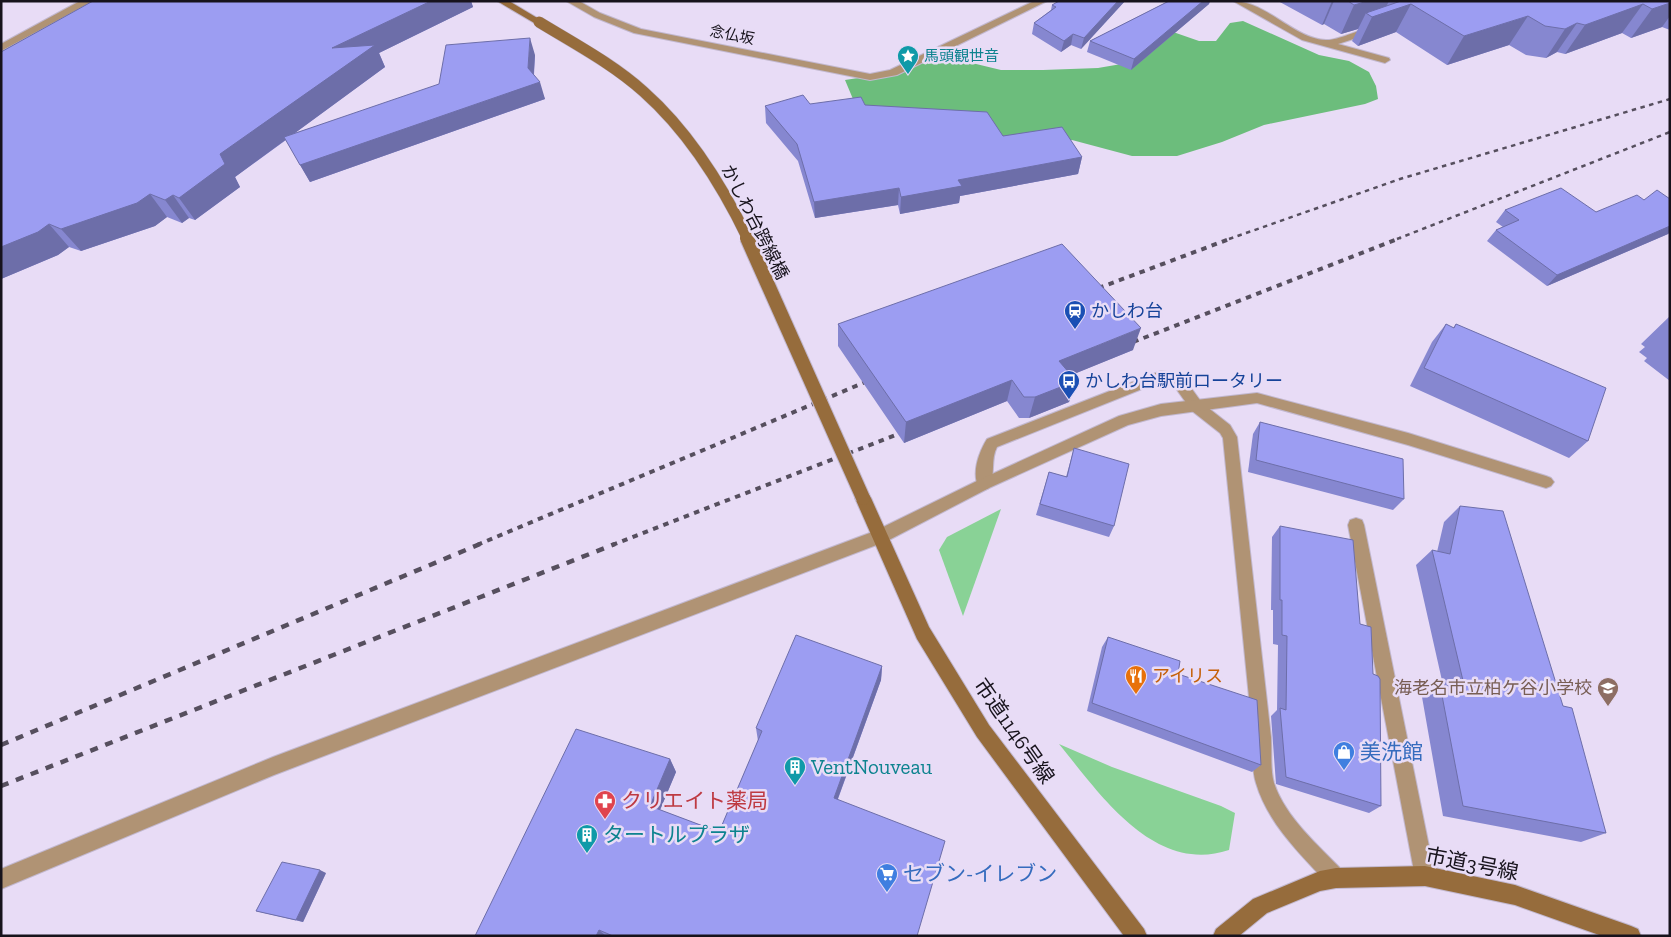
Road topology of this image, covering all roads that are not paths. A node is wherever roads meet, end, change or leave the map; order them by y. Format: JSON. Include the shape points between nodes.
{"nodes":[{"id":1,"x":88,"y":1,"type":"edge"},
{"id":2,"x":502,"y":1,"type":"edge"},
{"id":3,"x":571,"y":1,"type":"edge"},
{"id":4,"x":1042,"y":1,"type":"edge"},
{"id":5,"x":1238,"y":1,"type":"edge"},
{"id":6,"x":1383,"y":26,"type":"edge"},
{"id":7,"x":1326,"y":44,"type":"junction"},
{"id":8,"x":1,"y":48,"type":"edge"},
{"id":9,"x":1385,"y":60,"type":"dead end"},
{"id":10,"x":1197,"y":407,"type":"junction"},
{"id":11,"x":1546,"y":482,"type":"dead end"},
{"id":12,"x":984,"y":484,"type":"junction"},
{"id":13,"x":1356,"y":525,"type":"dead end"},
{"id":14,"x":881,"y":536,"type":"junction"},
{"id":15,"x":1425,"y":876,"type":"junction"},
{"id":16,"x":1336,"y":878,"type":"junction"},
{"id":17,"x":1,"y":879,"type":"edge"},
{"id":18,"x":1137,"y":936,"type":"edge"},
{"id":19,"x":1223,"y":936,"type":"edge"},
{"id":20,"x":1631,"y":936,"type":"edge"}],
"edges":[{"from":1,"to":8,"type":"street"},
{"from":2,"to":14,"type":"street","name":"かしわ台跨線橋","bridge":true,"via":[[613,69],[656,103],[709,167],[746,234]]},
{"from":3,"to":4,"type":"street","name":"念仏坂","via":[[638,31],[870,77],[893,73]]},
{"from":5,"to":7,"type":"street","via":[[1306,38]]},
{"from":6,"to":7,"type":"street"},
{"from":7,"to":9,"type":"street"},
{"from":10,"to":11,"type":"street","via":[[1257,398],[1408,439]]},
{"from":10,"to":12,"type":"street","via":[[1161,410],[1124,420]]},
{"from":10,"to":12,"type":"street","via":[[1176,378],[1161,376],[992,443],[985,455]]},
{"from":10,"to":16,"type":"street","via":[[1225,429],[1230,437],[1264,781],[1272,800],[1289,824]]},
{"from":12,"to":14,"type":"street"},
{"from":13,"to":15,"type":"street"},
{"from":14,"to":17,"type":"street","via":[[273,766]]},
{"from":14,"to":18,"type":"street","name":"市道1146号線","via":[[923,633],[983,731]]},
{"from":15,"to":16,"type":"street","name":"市道3号線"},
{"from":15,"to":20,"type":"street","name":"市道3号線","via":[[1514,895]]},
{"from":16,"to":19,"type":"street","name":"市道3号線","via":[[1320,881],[1260,906]]}]}
